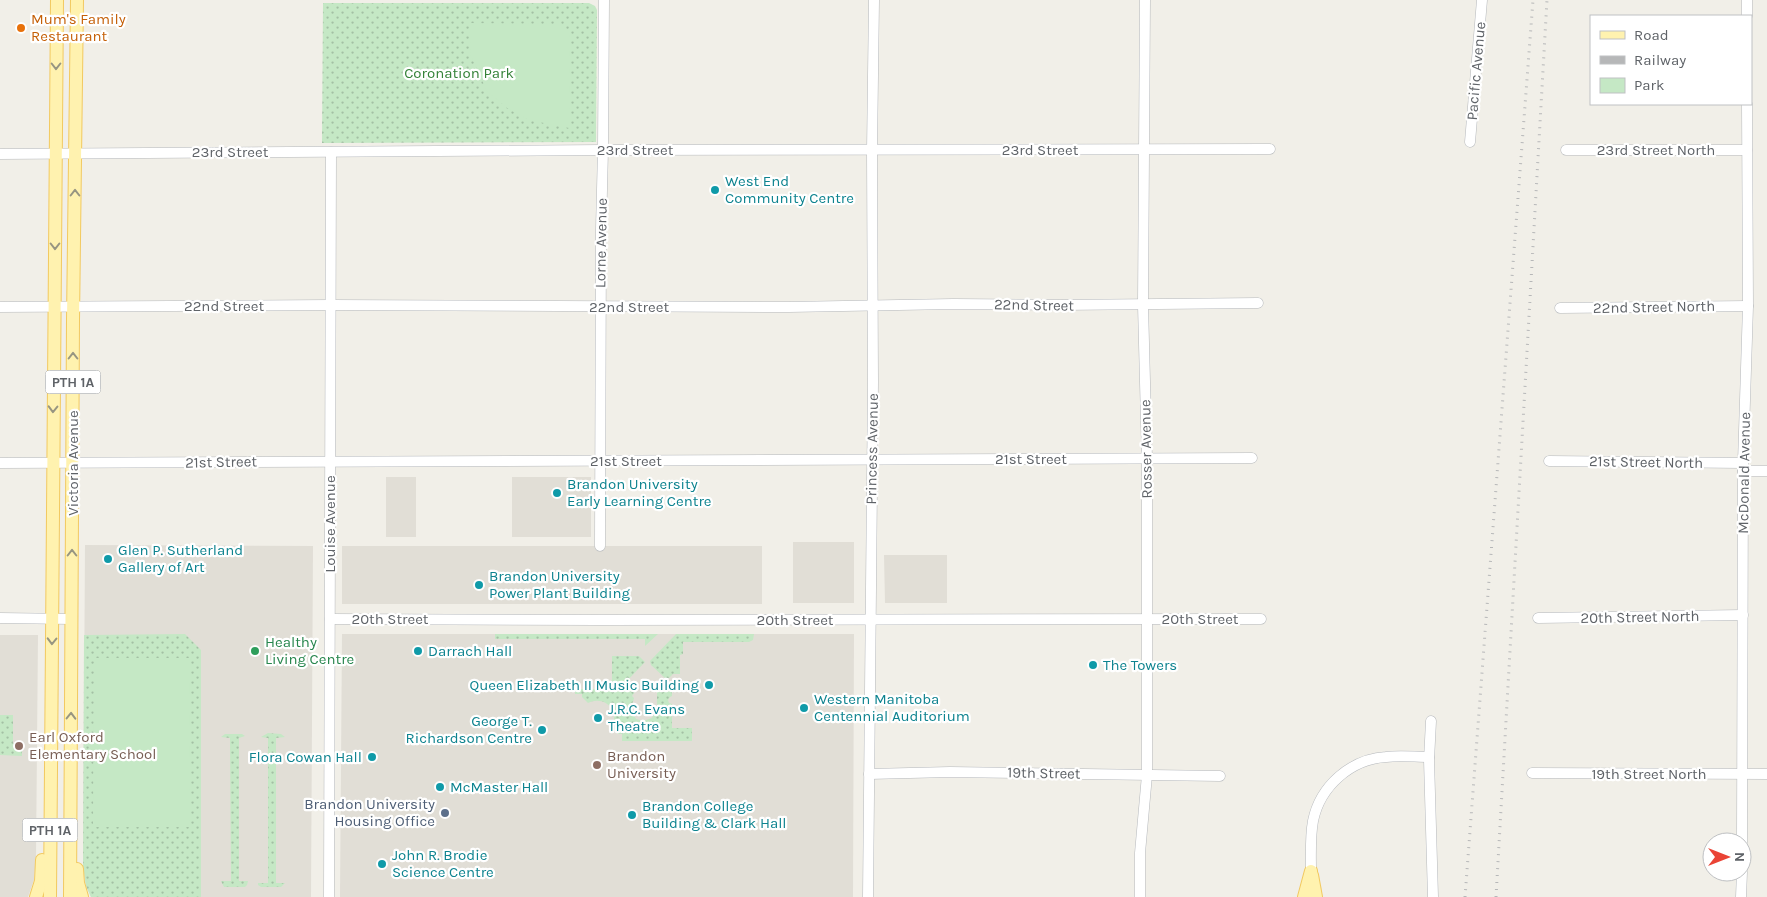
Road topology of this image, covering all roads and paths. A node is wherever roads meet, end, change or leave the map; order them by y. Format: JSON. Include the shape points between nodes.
{"nodes":[{"id":1,"x":56,"y":0,"type":"edge"},
{"id":2,"x":77,"y":0,"type":"edge"},
{"id":3,"x":604,"y":0,"type":"edge"},
{"id":4,"x":874,"y":0,"type":"edge"},
{"id":5,"x":1145,"y":0,"type":"edge"},
{"id":6,"x":1482,"y":0,"type":"edge"},
{"id":7,"x":1746,"y":0,"type":"edge"},
{"id":8,"x":1747,"y":15,"type":"edge"},
{"id":9,"x":1747,"y":105,"type":"edge"},
{"id":10,"x":1470,"y":142,"type":"dead end"},
{"id":11,"x":1144,"y":149,"type":"junction"},
{"id":12,"x":1270,"y":149,"type":"dead end"},
{"id":13,"x":603,"y":150,"type":"junction"},
{"id":14,"x":1566,"y":150,"type":"dead end"},
{"id":15,"x":1747,"y":150,"type":"junction"},
{"id":16,"x":872,"y":151,"type":"junction"},
{"id":17,"x":331,"y":152,"type":"junction"},
{"id":18,"x":55,"y":153,"type":"junction"},
{"id":19,"x":75,"y":153,"type":"junction"},
{"id":20,"x":0,"y":154,"type":"edge"},
{"id":21,"x":1258,"y":303,"type":"dead end"},
{"id":22,"x":331,"y":305,"type":"junction"},
{"id":23,"x":1143,"y":305,"type":"junction"},
{"id":24,"x":600,"y":306,"type":"junction"},
{"id":25,"x":872,"y":306,"type":"junction"},
{"id":26,"x":1748,"y":306,"type":"junction"},
{"id":27,"x":0,"y":307,"type":"edge"},
{"id":28,"x":54,"y":307,"type":"junction"},
{"id":29,"x":73,"y":307,"type":"junction"},
{"id":30,"x":1560,"y":308,"type":"dead end"},
{"id":31,"x":1252,"y":458,"type":"dead end"},
{"id":32,"x":1147,"y":459,"type":"junction"},
{"id":33,"x":330,"y":460,"type":"junction"},
{"id":34,"x":872,"y":460,"type":"junction"},
{"id":35,"x":1549,"y":461,"type":"dead end"},
{"id":36,"x":600,"y":462,"type":"junction"},
{"id":37,"x":0,"y":463,"type":"edge"},
{"id":38,"x":53,"y":463,"type":"junction"},
{"id":39,"x":73,"y":463,"type":"junction"},
{"id":40,"x":1743,"y":467,"type":"junction"},
{"id":41,"x":1767,"y":471,"type":"edge"},
{"id":42,"x":600,"y":546,"type":"dead end"},
{"id":43,"x":1743,"y":615,"type":"junction"},
{"id":44,"x":0,"y":618,"type":"edge"},
{"id":45,"x":1538,"y":618,"type":"dead end"},
{"id":46,"x":52,"y":619,"type":"junction"},
{"id":47,"x":72,"y":619,"type":"junction"},
{"id":48,"x":330,"y":619,"type":"junction"},
{"id":49,"x":1146,"y":619,"type":"junction"},
{"id":50,"x":870,"y":620,"type":"junction"},
{"id":51,"x":1261,"y":620,"type":"dead end"},
{"id":52,"x":1431,"y":721,"type":"dead end"},
{"id":53,"x":1429,"y":757,"type":"junction"},
{"id":54,"x":50,"y":763,"type":"junction"},
{"id":55,"x":70,"y":764,"type":"junction"},
{"id":56,"x":1532,"y":773,"type":"dead end"},
{"id":57,"x":869,"y":774,"type":"junction"},
{"id":58,"x":1147,"y":774,"type":"junction"},
{"id":59,"x":1742,"y":774,"type":"junction"},
{"id":60,"x":1767,"y":774,"type":"edge"},
{"id":61,"x":1220,"y":776,"type":"dead end"},
{"id":62,"x":1742,"y":832,"type":"edge"},
{"id":63,"x":1311,"y":871,"type":"junction"},
{"id":64,"x":1742,"y":882,"type":"edge"},
{"id":65,"x":36,"y":897,"type":"edge"},
{"id":66,"x":50,"y":897,"type":"edge"},
{"id":67,"x":70,"y":897,"type":"edge"},
{"id":68,"x":82,"y":897,"type":"edge"},
{"id":69,"x":329,"y":897,"type":"edge"},
{"id":70,"x":868,"y":897,"type":"edge"},
{"id":71,"x":1140,"y":897,"type":"edge"},
{"id":72,"x":1304,"y":897,"type":"edge"},
{"id":73,"x":1316,"y":897,"type":"edge"},
{"id":74,"x":1433,"y":897,"type":"edge"},
{"id":75,"x":1741,"y":897,"type":"edge"}],
"edges":[{"from":1,"to":18,"type":"main road","name":"Victoria Avenue","number":"PTH 1A","one_way":true},
{"from":2,"to":19,"type":"main road","name":"Victoria Avenue","number":"PTH 1A"},
{"from":3,"to":13,"type":"street","name":"Lorne Avenue"},
{"from":4,"to":16,"type":"street","name":"Princess Avenue"},
{"from":5,"to":11,"type":"street","name":"Rosser Avenue"},
{"from":6,"to":10,"type":"street","name":"Pacific Avenue"},
{"from":7,"to":8,"type":"street"},
{"from":9,"to":15,"type":"street","name":"McDonald Avenue"},
{"from":11,"to":12,"type":"street","name":"23rd Street"},
{"from":11,"to":16,"type":"street","name":"23rd Street"},
{"from":11,"to":23,"type":"street","name":"Rosser Avenue"},
{"from":13,"to":16,"type":"street","name":"23rd Street"},
{"from":13,"to":17,"type":"street","name":"23rd Street"},
{"from":13,"to":24,"type":"street","name":"Lorne Avenue"},
{"from":14,"to":15,"type":"street","name":"23rd Street North"},
{"from":15,"to":26,"type":"street","name":"McDonald Avenue"},
{"from":16,"to":25,"type":"street","name":"Princess Avenue"},
{"from":17,"to":19,"type":"street","name":"23rd Street"},
{"from":17,"to":22,"type":"street","name":"Louise Avenue"},
{"from":18,"to":19,"type":"street","name":"23rd Street"},
{"from":18,"to":20,"type":"street","name":"23rd Street"},
{"from":18,"to":28,"type":"main road","name":"Victoria Avenue","number":"PTH 1A","one_way":true},
{"from":29,"to":19,"type":"main road","name":"Victoria Avenue","number":"PTH 1A","one_way":true},
{"from":21,"to":23,"type":"street","name":"22nd Street"},
{"from":22,"to":24,"type":"street","name":"22nd Street"},
{"from":22,"to":29,"type":"street","name":"22nd Street"},
{"from":22,"to":33,"type":"street","name":"Louise Avenue"},
{"from":23,"to":25,"type":"street","name":"22nd Street"},
{"from":23,"to":32,"type":"street","name":"Rosser Avenue"},
{"from":24,"to":25,"type":"street","name":"22nd Street"},
{"from":24,"to":36,"type":"street","name":"Lorne Avenue"},
{"from":25,"to":34,"type":"street","name":"Princess Avenue"},
{"from":26,"to":30,"type":"street","name":"22nd Street North"},
{"from":26,"to":40,"type":"street","name":"McDonald Avenue"},
{"from":27,"to":28,"type":"street","name":"22nd Street"},
{"from":28,"to":29,"type":"street","name":"22nd Street"},
{"from":28,"to":38,"type":"main road","name":"Victoria Avenue","number":"PTH 1A","one_way":true},
{"from":39,"to":29,"type":"main road","name":"Victoria Avenue","number":"PTH 1A","one_way":true},
{"from":31,"to":32,"type":"street","name":"21st Street"},
{"from":32,"to":34,"type":"street","name":"21st Street"},
{"from":32,"to":49,"type":"street","name":"Rosser Avenue"},
{"from":33,"to":36,"type":"street","name":"21st Street"},
{"from":33,"to":39,"type":"street","name":"21st Street"},
{"from":33,"to":48,"type":"street","name":"Louise Avenue"},
{"from":34,"to":36,"type":"street","name":"21st Street"},
{"from":34,"to":50,"type":"street","name":"Princess Avenue"},
{"from":35,"to":40,"type":"street","name":"21st Street North"},
{"from":36,"to":42,"type":"street","name":"Lorne Avenue"},
{"from":37,"to":38,"type":"street","name":"21st Street"},
{"from":38,"to":39,"type":"street","name":"21st Street"},
{"from":38,"to":46,"type":"main road","name":"Victoria Avenue","number":"PTH 1A"},
{"from":47,"to":39,"type":"main road","name":"Victoria Avenue","number":"PTH 1A","one_way":true},
{"from":40,"to":41,"type":"street","name":"21st Street North"},
{"from":40,"to":43,"type":"street","name":"McDonald Avenue"},
{"from":43,"to":45,"type":"street","name":"20th Street North"},
{"from":43,"to":59,"type":"street","name":"McDonald Avenue"},
{"from":44,"to":46,"type":"street"},
{"from":46,"to":47,"type":"street"},
{"from":46,"to":54,"type":"main road","name":"Victoria Avenue","number":"PTH 1A","one_way":true},
{"from":55,"to":47,"type":"main road","name":"Victoria Avenue","number":"PTH 1A","one_way":true},
{"from":48,"to":50,"type":"street","name":"20th Street"},
{"from":48,"to":69,"type":"street","name":"Louise Avenue"},
{"from":49,"to":50,"type":"street","name":"20th Street"},
{"from":49,"to":51,"type":"street","name":"20th Street"},
{"from":49,"to":58,"type":"street","name":"Rosser Avenue"},
{"from":50,"to":57,"type":"street","name":"Princess Avenue"},
{"from":52,"to":53,"type":"street"},
{"from":53,"to":63,"type":"street","via":[[1373,758],[1335,780],[1326,790],[1313,820]]},
{"from":53,"to":74,"type":"street"},
{"from":54,"to":65,"type":"main road","via":[[44,796],[41,881]]},
{"from":54,"to":66,"type":"main road","name":"Victoria Avenue","number":"PTH 1A"},
{"from":55,"to":67,"type":"main road","name":"Victoria Avenue","number":"PTH 1A"},
{"from":55,"to":68,"type":"main road","via":[[78,883]]},
{"from":56,"to":59,"type":"street","name":"19th Street North"},
{"from":57,"to":58,"type":"street","name":"19th Street"},
{"from":57,"to":70,"type":"street","name":"Princess Avenue"},
{"from":58,"to":61,"type":"street","name":"19th Street"},
{"from":58,"to":71,"type":"street","name":"Rosser Avenue","via":[[1140,853]]},
{"from":59,"to":60,"type":"street","name":"19th Street North"},
{"from":59,"to":62,"type":"street","name":"McDonald Avenue"},
{"from":63,"to":72,"type":"main road"},
{"from":63,"to":73,"type":"main road"},
{"from":64,"to":75,"type":"street"}]}
